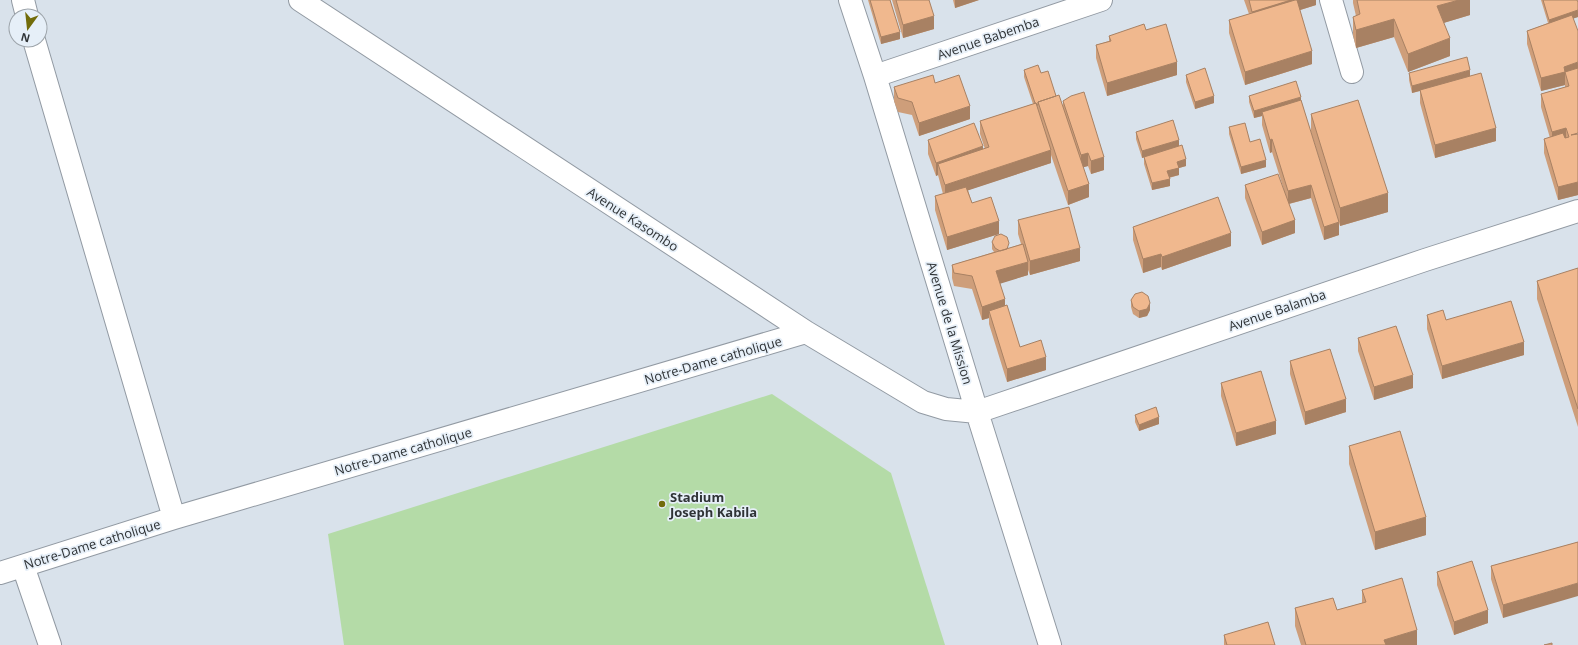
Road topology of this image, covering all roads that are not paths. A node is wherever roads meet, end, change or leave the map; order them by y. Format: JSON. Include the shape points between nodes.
{"nodes":[{"id":1,"x":300,"y":0,"type":"edge"},
{"id":2,"x":850,"y":0,"type":"edge"},
{"id":3,"x":1101,"y":0,"type":"edge"},
{"id":4,"x":1332,"y":0,"type":"edge"},
{"id":5,"x":36,"y":48,"type":"edge"},
{"id":6,"x":1352,"y":72,"type":"dead end"},
{"id":7,"x":875,"y":76,"type":"junction"},
{"id":8,"x":1578,"y":211,"type":"edge"},
{"id":9,"x":806,"y":332,"type":"junction"},
{"id":10,"x":977,"y":412,"type":"junction"},
{"id":11,"x":174,"y":518,"type":"junction"},
{"id":12,"x":23,"y":566,"type":"junction"},
{"id":13,"x":0,"y":573,"type":"edge"},
{"id":14,"x":50,"y":645,"type":"edge"},
{"id":15,"x":1050,"y":645,"type":"edge"}],
"edges":[{"from":1,"to":9,"type":"street","name":"Avenue Kasombo"},
{"from":2,"to":7,"type":"street","name":"Avenue de la Mission"},
{"from":3,"to":7,"type":"street","name":"Avenue Babemba"},
{"from":4,"to":6,"type":"street"},
{"from":5,"to":11,"type":"street"},
{"from":7,"to":10,"type":"street","name":"Avenue de la Mission"},
{"from":8,"to":10,"type":"street","name":"Avenue Balamba","via":[[1410,265]]},
{"from":9,"to":10,"type":"street","name":"Avenue Kasombo","via":[[923,402],[946,409]]},
{"from":9,"to":11,"type":"street","name":"Notre-Dame catholique"},
{"from":10,"to":15,"type":"street","name":"Avenue de la Mission"},
{"from":11,"to":12,"type":"street","name":"Notre-Dame catholique"},
{"from":12,"to":13,"type":"street","name":"Notre-Dame catholique"},
{"from":12,"to":14,"type":"street"}]}
